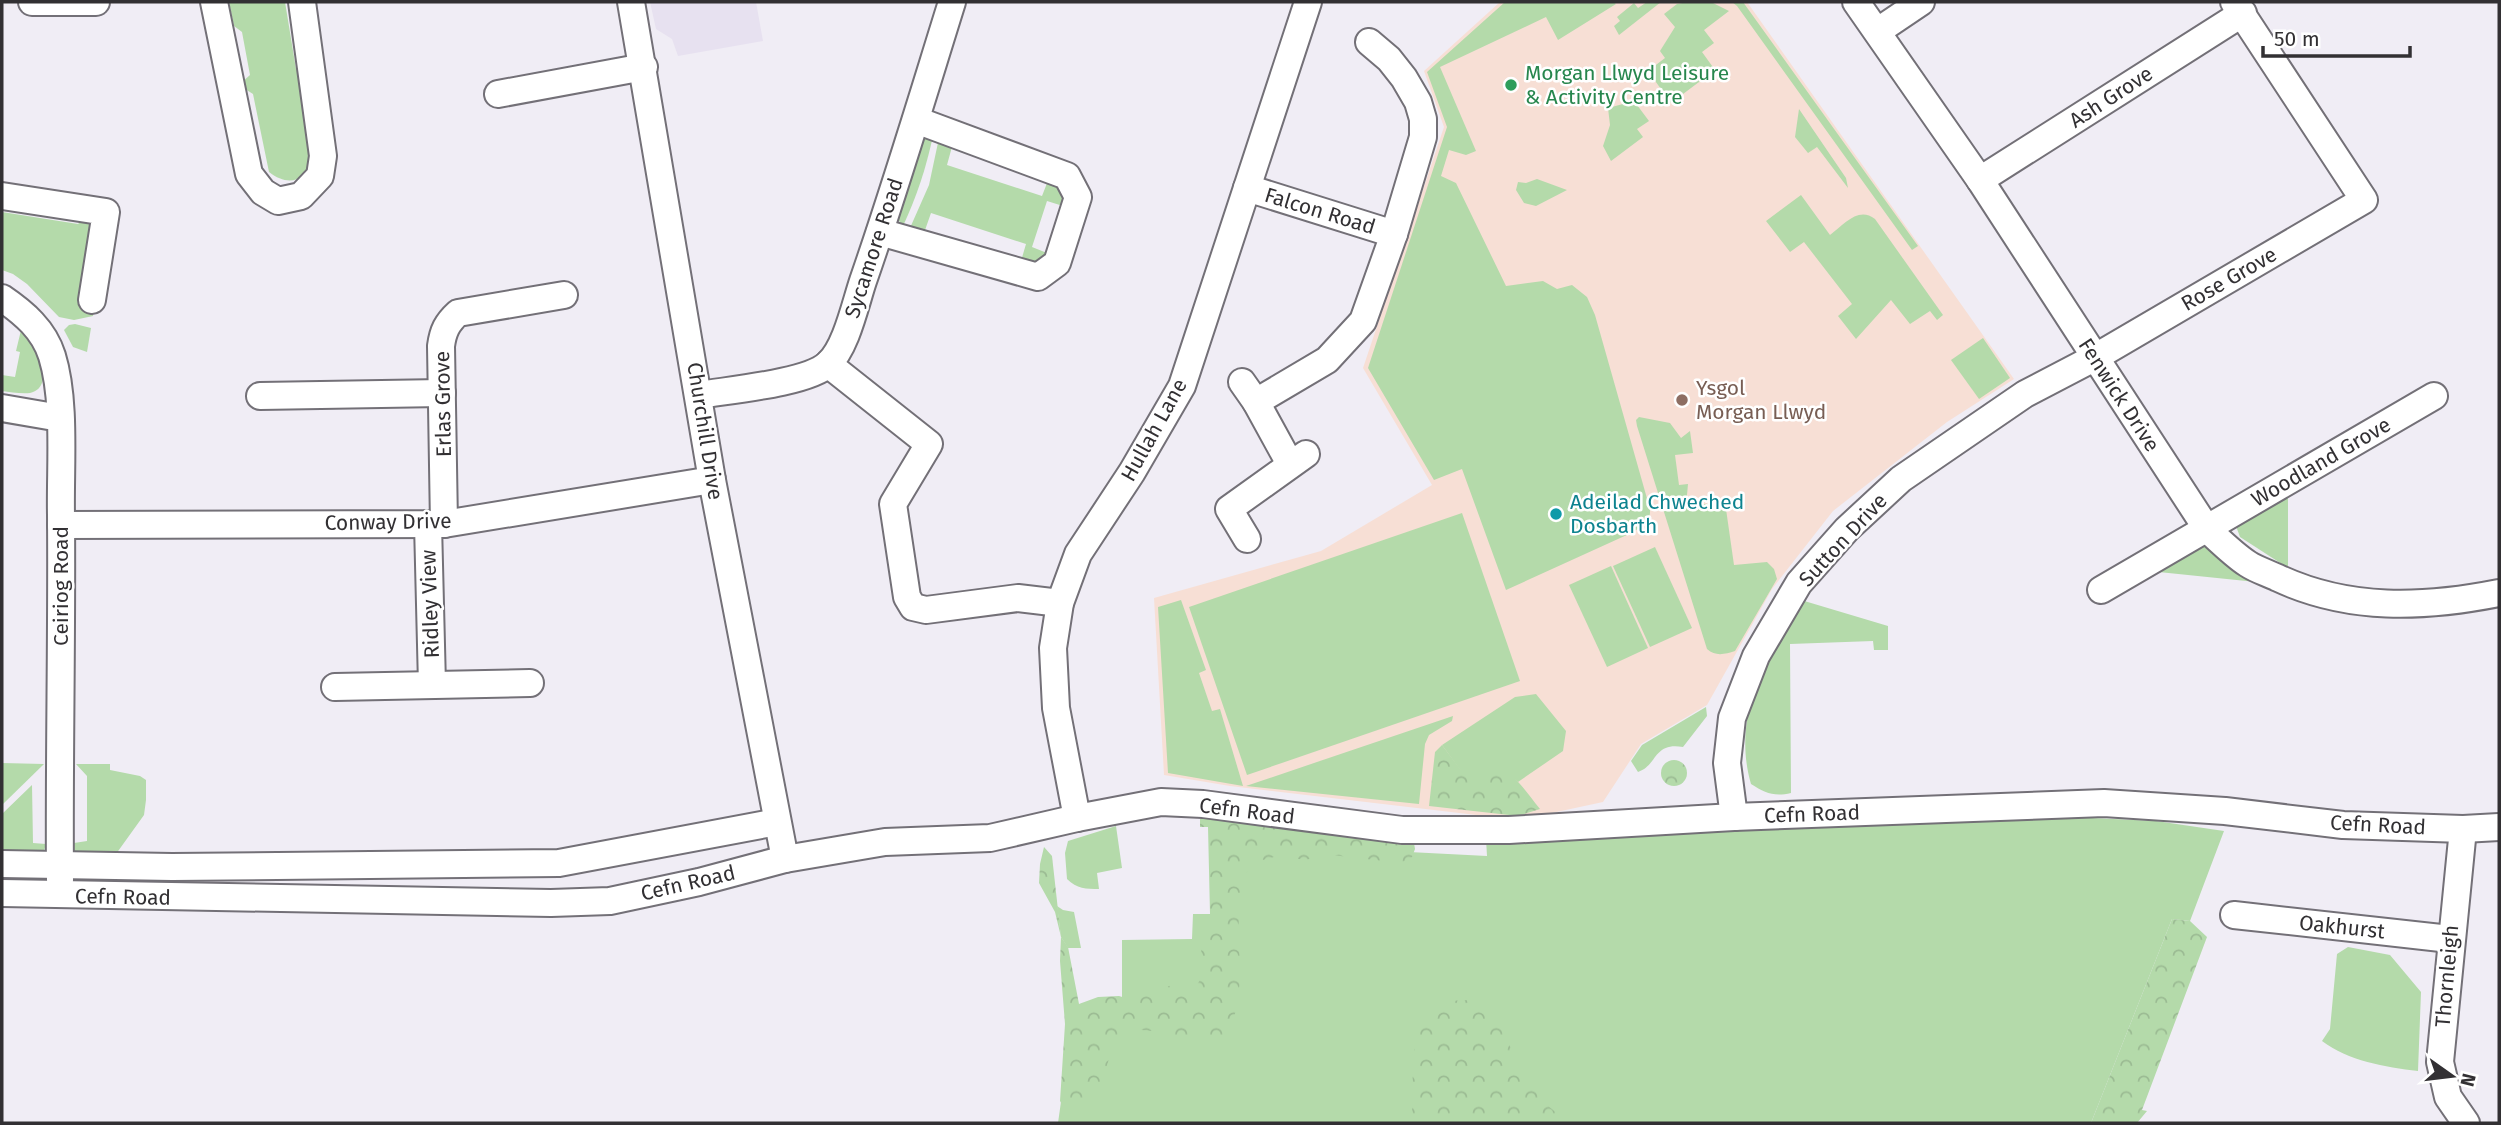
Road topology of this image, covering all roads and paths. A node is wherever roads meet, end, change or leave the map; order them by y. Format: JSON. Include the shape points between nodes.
{"nodes":[{"id":1,"x":32,"y":2,"type":"edge"},
{"id":2,"x":96,"y":2,"type":"edge"},
{"id":3,"x":214,"y":2,"type":"edge"},
{"id":4,"x":302,"y":2,"type":"edge"},
{"id":5,"x":631,"y":2,"type":"edge"},
{"id":6,"x":952,"y":2,"type":"edge"},
{"id":7,"x":1308,"y":2,"type":"edge"},
{"id":8,"x":1856,"y":2,"type":"edge"},
{"id":9,"x":1921,"y":2,"type":"edge"},
{"id":10,"x":2238,"y":7,"type":"edge"},
{"id":11,"x":1878,"y":32,"type":"junction"},
{"id":12,"x":1386,"y":48,"type":"dead end"},
{"id":13,"x":644,"y":67,"type":"junction"},
{"id":14,"x":497,"y":94,"type":"dead end"},
{"id":15,"x":916,"y":120,"type":"junction"},
{"id":16,"x":1980,"y":180,"type":"junction"},
{"id":17,"x":1247,"y":188,"type":"junction"},
{"id":18,"x":2,"y":195,"type":"edge"},
{"id":19,"x":880,"y":232,"type":"junction"},
{"id":20,"x":1394,"y":234,"type":"junction"},
{"id":21,"x":564,"y":295,"type":"dead end"},
{"id":22,"x":2,"y":298,"type":"edge"},
{"id":23,"x":92,"y":300,"type":"dead end"},
{"id":24,"x":2094,"y":358,"type":"junction"},
{"id":25,"x":828,"y":364,"type":"junction"},
{"id":26,"x":442,"y":393,"type":"junction"},
{"id":27,"x":699,"y":395,"type":"junction"},
{"id":28,"x":2436,"y":395,"type":"dead end"},
{"id":29,"x":260,"y":396,"type":"dead end"},
{"id":30,"x":2,"y":408,"type":"edge"},
{"id":31,"x":60,"y":418,"type":"junction"},
{"id":32,"x":712,"y":480,"type":"junction"},
{"id":33,"x":436,"y":524,"type":"junction"},
{"id":34,"x":61,"y":525,"type":"junction"},
{"id":35,"x":2207,"y":529,"type":"junction"},
{"id":36,"x":1247,"y":539,"type":"dead end"},
{"id":37,"x":2101,"y":590,"type":"dead end"},
{"id":38,"x":2499,"y":593,"type":"edge"},
{"id":39,"x":1060,"y":603,"type":"junction"},
{"id":40,"x":530,"y":684,"type":"dead end"},
{"id":41,"x":432,"y":685,"type":"junction"},
{"id":42,"x":335,"y":687,"type":"dead end"},
{"id":43,"x":1734,"y":817,"type":"junction"},
{"id":44,"x":1077,"y":818,"type":"junction"},
{"id":45,"x":777,"y":822,"type":"junction"},
{"id":46,"x":2499,"y":827,"type":"edge"},
{"id":47,"x":2463,"y":829,"type":"junction"},
{"id":48,"x":785,"y":859,"type":"junction"},
{"id":49,"x":2,"y":864,"type":"edge"},
{"id":50,"x":60,"y":864,"type":"junction"},
{"id":51,"x":9,"y":894,"type":"edge"},
{"id":52,"x":60,"y":896,"type":"junction"},
{"id":53,"x":2234,"y":915,"type":"dead end"},
{"id":54,"x":2450,"y":939,"type":"junction"},
{"id":55,"x":2461,"y":1122,"type":"edge"}],
"edges":[{"from":1,"to":2,"type":"street"},
{"from":3,"to":4,"type":"street","via":[[249,174],[263,192],[278,201],[301,196],[320,176],[323,156]]},
{"from":5,"to":13,"type":"street","name":"Churchill Drive"},
{"from":6,"to":15,"type":"street","name":"Sycamore Road"},
{"from":7,"to":17,"type":"street","name":"Hullah Lane"},
{"from":8,"to":11,"type":"street","name":"Fenwick Drive"},
{"from":9,"to":11,"type":"street"},
{"from":10,"to":16,"type":"street","name":"Ash Grove"},
{"from":10,"to":24,"type":"street","name":"Rose Grove","via":[[2364,200]]},
{"from":11,"to":16,"type":"street","name":"Fenwick Drive"},
{"from":12,"to":20,"type":"street","name":"Falcon Road","via":[[1423,119],[1423,137]]},
{"from":13,"to":14,"type":"street"},
{"from":13,"to":27,"type":"street","name":"Churchill Drive"},
{"from":15,"to":19,"type":"street","name":"Sycamore Road"},
{"from":15,"to":19,"type":"street","via":[[1067,176],[1078,197],[1062,249],[1057,262],[1038,277]]},
{"from":16,"to":24,"type":"street","name":"Fenwick Drive"},
{"from":17,"to":20,"type":"street","name":"Falcon Road"},
{"from":17,"to":39,"type":"street","name":"Hullah Lane","via":[[1182,386],[1079,554]]},
{"from":18,"to":23,"type":"street","via":[[106,212]]},
{"from":19,"to":25,"type":"street","name":"Sycamore Road","via":[[841,345]]},
{"from":20,"to":36,"type":"street","name":"Falcon Road","via":[[1363,321],[1327,360],[1249,392],[1298,459],[1229,509]]},
{"from":21,"to":26,"type":"street","name":"Erlas Grove","via":[[458,313],[443,333]]},
{"from":22,"to":31,"type":"street","name":"Ceiriog Road","via":[[24,313],[42,334],[52,356]]},
{"from":24,"to":35,"type":"street","name":"Fenwick Drive"},
{"from":24,"to":43,"type":"street","name":"Sutton Drive","via":[[2025,394],[1901,479],[1847,529],[1799,583],[1756,656],[1732,718],[1727,763]]},
{"from":25,"to":27,"type":"street","via":[[792,380]]},
{"from":25,"to":39,"type":"street","via":[[929,443],[893,504],[907,597],[914,607],[926,610],[1018,598]]},
{"from":26,"to":29,"type":"street"},
{"from":26,"to":33,"type":"street","name":"Erlas Grove"},
{"from":27,"to":32,"type":"street","name":"Churchill Drive"},
{"from":28,"to":35,"type":"street","name":"Woodland Grove"},
{"from":30,"to":31,"type":"street"},
{"from":31,"to":34,"type":"street","name":"Ceiriog Road"},
{"from":32,"to":33,"type":"street","name":"Conway Drive"},
{"from":32,"to":45,"type":"street","name":"Churchill Drive"},
{"from":33,"to":34,"type":"street","name":"Conway Drive"},
{"from":33,"to":41,"type":"street","name":"Ridley View"},
{"from":34,"to":50,"type":"street","name":"Ceiriog Road"},
{"from":35,"to":37,"type":"street","name":"Woodland Grove"},
{"from":35,"to":38,"type":"street","name":"Fenwick Drive","via":[[2248,564],[2302,589],[2352,602],[2410,604]]},
{"from":39,"to":44,"type":"street","name":"Hullah Lane","via":[[1053,648],[1056,708]]},
{"from":40,"to":41,"type":"street","name":"Ridley View"},
{"from":41,"to":42,"type":"street","name":"Ridley View"},
{"from":43,"to":44,"type":"street","name":"Cefn Road","via":[[1509,830],[1402,830],[1203,804],[1161,803]]},
{"from":43,"to":47,"type":"street","name":"Cefn Road","via":[[2104,803],[2343,825]]},
{"from":44,"to":48,"type":"street","name":"Cefn Road","via":[[990,838],[885,842]]},
{"from":45,"to":48,"type":"street","name":"Churchill Drive"},
{"from":45,"to":50,"type":"street","name":"Cefn Road","via":[[559,863]]},
{"from":46,"to":47,"type":"street","name":"Cefn Road"},
{"from":47,"to":54,"type":"street","name":"Thornleigh"},
{"from":48,"to":52,"type":"street","name":"Cefn Road","via":[[610,901],[551,904]]},
{"from":49,"to":50,"type":"street","name":"Cefn Road"},
{"from":50,"to":52,"type":"street","name":"Ceiriog Road"},
{"from":51,"to":52,"type":"street","name":"Cefn Road"},
{"from":53,"to":54,"type":"street","name":"Oakhurst"},
{"from":54,"to":55,"type":"street","name":"Thornleigh","via":[[2440,1062],[2448,1097]]}]}
